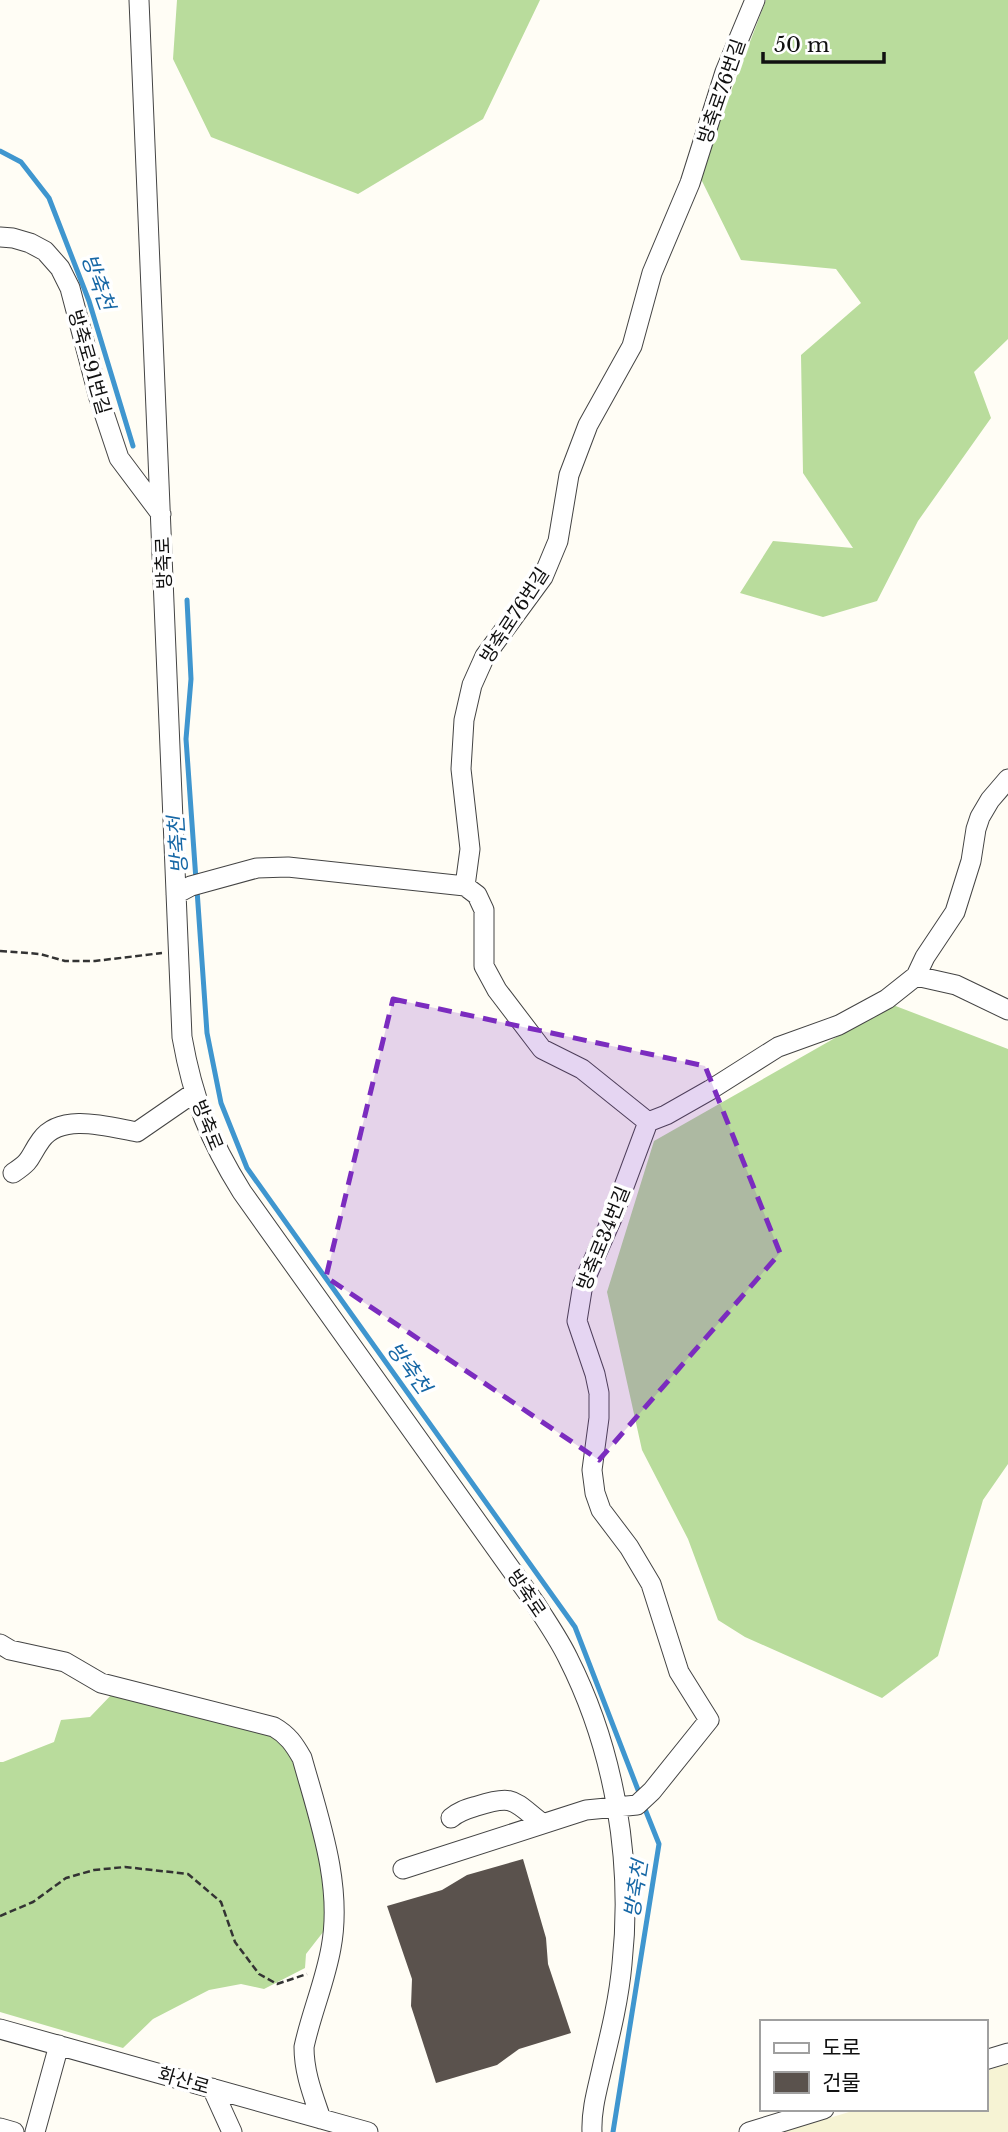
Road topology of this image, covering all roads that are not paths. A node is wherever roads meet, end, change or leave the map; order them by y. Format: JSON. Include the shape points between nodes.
{"nodes":[{"id":1,"x":139,"y":0,"type":"edge"},
{"id":2,"x":755,"y":0,"type":"edge"},
{"id":3,"x":0,"y":237,"type":"edge"},
{"id":4,"x":161,"y":514,"type":"junction"},
{"id":5,"x":1008,"y":779,"type":"edge"},
{"id":6,"x":465,"y":886,"type":"junction"},
{"id":7,"x":191,"y":887,"type":"junction"},
{"id":8,"x":916,"y":976,"type":"junction"},
{"id":9,"x":1008,"y":1010,"type":"edge"},
{"id":10,"x":195,"y":1092,"type":"junction"},
{"id":11,"x":649,"y":1122,"type":"junction"},
{"id":12,"x":13,"y":1173,"type":"dead end"},
{"id":13,"x":5,"y":1647,"type":"edge"},
{"id":14,"x":617,"y":1807,"type":"junction"},
{"id":15,"x":451,"y":1818,"type":"dead end"},
{"id":16,"x":543,"y":1824,"type":"junction"},
{"id":17,"x":403,"y":1870,"type":"dead end"},
{"id":18,"x":0,"y":2029,"type":"edge"},
{"id":19,"x":59,"y":2045,"type":"junction"},
{"id":20,"x":1008,"y":2053,"type":"edge"},
{"id":21,"x":987,"y":2059,"type":"edge"},
{"id":22,"x":212,"y":2088,"type":"junction"},
{"id":23,"x":817,"y":2111,"type":"edge"},
{"id":24,"x":321,"y":2119,"type":"junction"},
{"id":25,"x":0,"y":2128,"type":"edge"},
{"id":26,"x":14,"y":2132,"type":"edge"},
{"id":27,"x":35,"y":2132,"type":"edge"},
{"id":28,"x":232,"y":2132,"type":"edge"},
{"id":29,"x":367,"y":2132,"type":"edge"},
{"id":30,"x":592,"y":2132,"type":"edge"},
{"id":31,"x":749,"y":2132,"type":"edge"}],
"edges":[{"from":1,"to":4,"type":"street","name":"방축로"},
{"from":2,"to":6,"type":"street","name":"방축로76번길","via":[[725,72],[690,183],[652,272],[632,346],[588,425],[569,475],[558,541],[543,577],[485,656],[472,685],[461,769],[470,849]]},
{"from":3,"to":4,"type":"street","name":"방축로91번길","via":[[13,237],[46,251],[61,268],[120,458]]},
{"from":4,"to":7,"type":"street","name":"방축로"},
{"from":5,"to":8,"type":"street","via":[[980,817],[955,912]]},
{"from":6,"to":7,"type":"street","via":[[288,867],[257,868]]},
{"from":6,"to":11,"type":"street","via":[[477,895],[484,910],[484,966],[542,1049],[582,1069]]},
{"from":7,"to":10,"type":"street","name":"방축로","via":[[179,950],[182,1037]]},
{"from":8,"to":9,"type":"street","via":[[956,985]]},
{"from":8,"to":11,"type":"street","via":[[887,999],[839,1025],[778,1047]]},
{"from":10,"to":12,"type":"street","via":[[136,1132],[82,1124],[50,1130],[30,1162]]},
{"from":10,"to":14,"type":"street","name":"방축로","via":[[218,1154],[242,1192],[535,1603],[568,1658],[592,1717]]},
{"from":11,"to":14,"type":"street","name":"방축로34번길","via":[[583,1284],[577,1321],[599,1392],[592,1470],[595,1493],[601,1510],[651,1584],[679,1672],[709,1720],[652,1791],[637,1805]]},
{"from":13,"to":24,"type":"street","via":[[65,1662],[101,1683],[274,1727],[287,1735],[302,1758],[329,1858],[335,1921],[304,2047],[304,2064]]},
{"from":14,"to":16,"type":"street","name":"방축로34번길","via":[[586,1810]]},
{"from":14,"to":30,"type":"street","name":"방축로","via":[[623,1847],[622,1964]]},
{"from":15,"to":16,"type":"street","via":[[500,1798],[510,1799]]},
{"from":16,"to":17,"type":"street","name":"방축로34번길"},
{"from":18,"to":19,"type":"street","name":"화산로"},
{"from":19,"to":22,"type":"street","name":"화산로"},
{"from":19,"to":27,"type":"street"},
{"from":20,"to":21,"type":"street"},
{"from":22,"to":24,"type":"street","name":"화산로"},
{"from":22,"to":28,"type":"street"},
{"from":23,"to":31,"type":"street"},
{"from":24,"to":29,"type":"street","name":"화산로"},
{"from":25,"to":26,"type":"street"}]}
